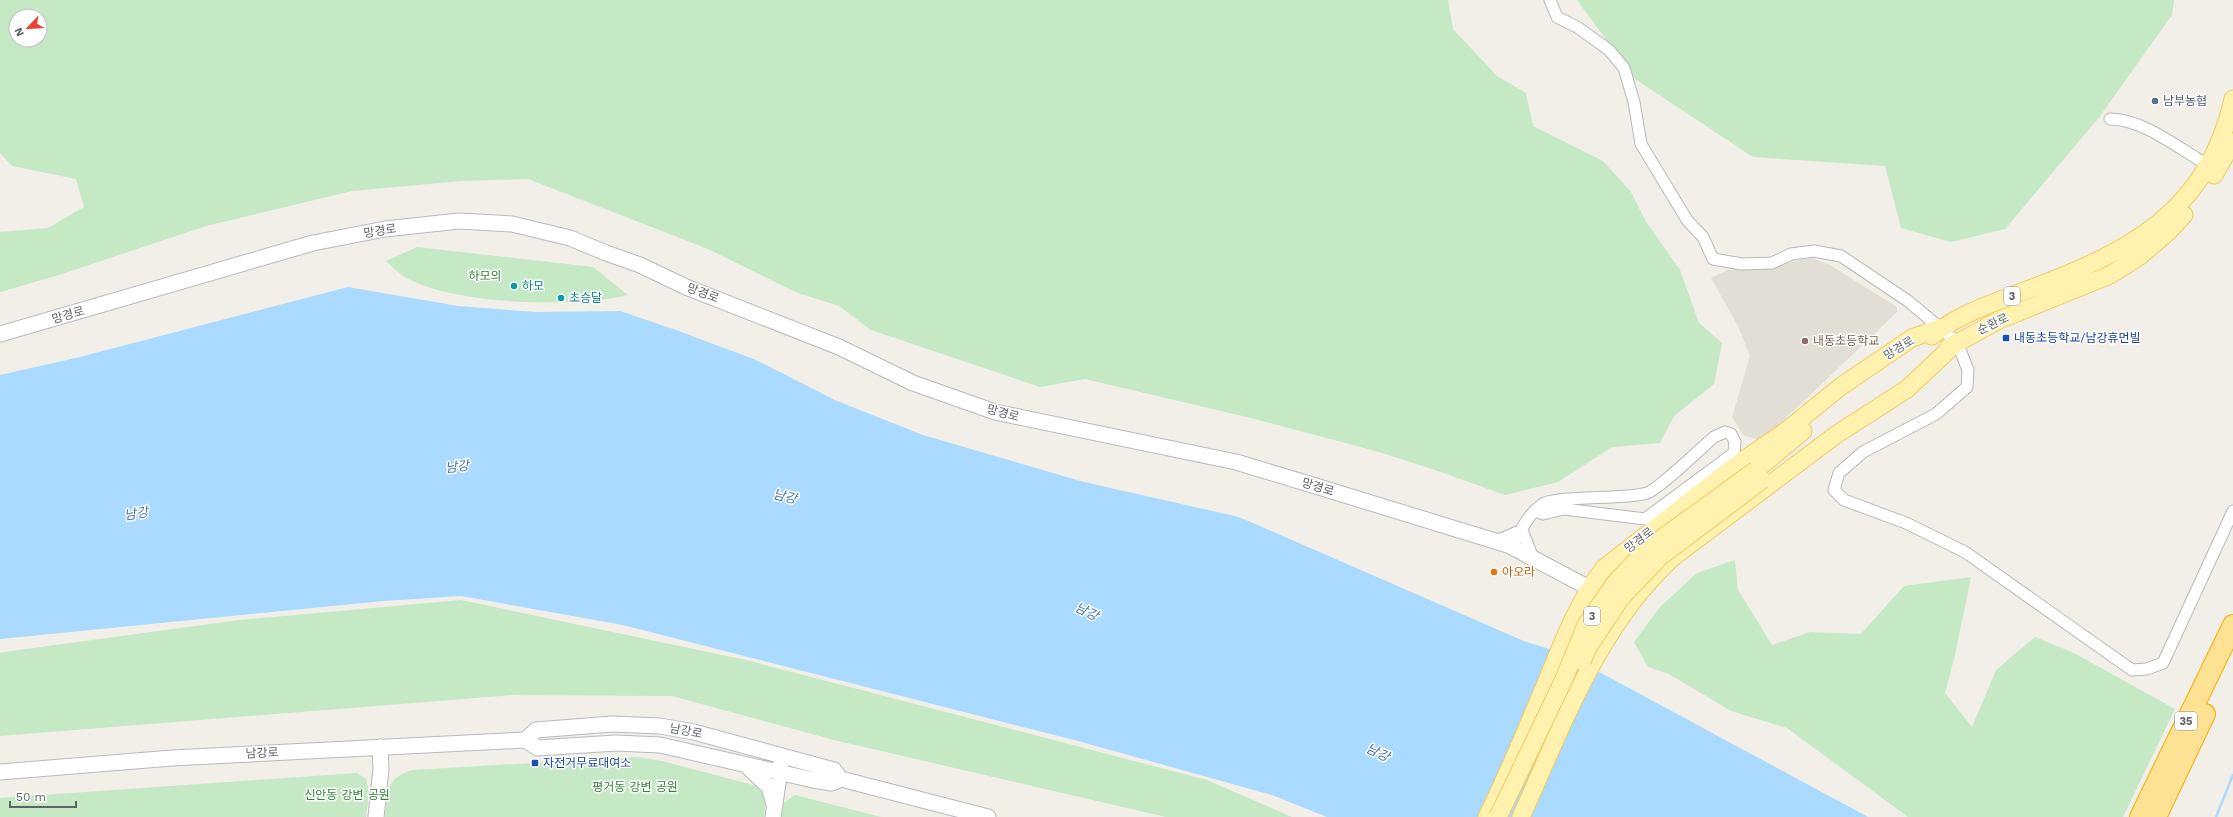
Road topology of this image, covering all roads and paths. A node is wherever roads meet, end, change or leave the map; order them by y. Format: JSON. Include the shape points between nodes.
{"nodes":[{"id":1,"x":1550,"y":0,"type":"edge"},
{"id":2,"x":2233,"y":99,"type":"edge"},
{"id":3,"x":2110,"y":119,"type":"dead end"},
{"id":4,"x":2233,"y":142,"type":"edge"},
{"id":5,"x":2212,"y":168,"type":"junction"},
{"id":6,"x":1940,"y":328,"type":"junction"},
{"id":7,"x":0,"y":334,"type":"edge"},
{"id":8,"x":1957,"y":342,"type":"junction"},
{"id":9,"x":1759,"y":475,"type":"junction"},
{"id":10,"x":1536,"y":511,"type":"junction"},
{"id":11,"x":2233,"y":511,"type":"edge"},
{"id":12,"x":1522,"y":530,"type":"junction"},
{"id":13,"x":1496,"y":542,"type":"junction"},
{"id":14,"x":1512,"y":547,"type":"junction"},
{"id":15,"x":1532,"y":558,"type":"junction"},
{"id":16,"x":1589,"y":588,"type":"junction"},
{"id":17,"x":1620,"y":617,"type":"junction"},
{"id":18,"x":2233,"y":625,"type":"edge"},
{"id":19,"x":2233,"y":656,"type":"edge"},
{"id":20,"x":525,"y":740,"type":"junction"},
{"id":21,"x":380,"y":747,"type":"junction"},
{"id":22,"x":782,"y":756,"type":"junction"},
{"id":23,"x":746,"y":766,"type":"junction"},
{"id":24,"x":0,"y":772,"type":"edge"},
{"id":25,"x":779,"y":773,"type":"junction"},
{"id":26,"x":841,"y":779,"type":"junction"},
{"id":27,"x":813,"y":780,"type":"junction"},
{"id":28,"x":774,"y":811,"type":"edge"},
{"id":29,"x":376,"y":817,"type":"edge"},
{"id":30,"x":988,"y":817,"type":"edge"},
{"id":31,"x":1487,"y":817,"type":"edge"},
{"id":32,"x":1498,"y":817,"type":"edge"},
{"id":33,"x":1510,"y":817,"type":"edge"},
{"id":34,"x":1521,"y":817,"type":"edge"},
{"id":35,"x":2140,"y":817,"type":"edge"},
{"id":36,"x":2156,"y":817,"type":"edge"}],
"edges":[{"from":1,"to":6,"type":"street","via":[[1557,17],[1577,27],[1609,50],[1624,68],[1634,102],[1640,144],[1687,220],[1703,237],[1713,259],[1742,264],[1772,263],[1791,254],[1814,251],[1841,256],[1908,302]]},
{"from":2,"to":5,"type":"main road","name":"순환로","number":"3"},
{"from":3,"to":5,"type":"street","via":[[2119,119],[2161,136]]},
{"from":4,"to":5,"type":"main road","name":"순환로","number":"3"},
{"from":5,"to":6,"type":"main road","name":"순환로","number":"3","via":[[2163,221],[2123,248],[2080,270],[2002,300]]},
{"from":5,"to":8,"type":"main road","name":"순환로","number":"3","via":[[2194,204],[2168,232],[2140,256],[2110,275],[1999,320]]},
{"from":6,"to":8,"type":"street"},
{"from":6,"to":9,"type":"main road","name":"순환로","number":"3","via":[[1917,348],[1842,399]]},
{"from":6,"to":16,"type":"main road","name":"망경로","via":[[1912,338],[1840,387],[1786,431],[1628,548],[1604,568]]},
{"from":7,"to":13,"type":"street","name":"망경로","via":[[313,243],[385,229],[459,221],[512,224],[570,238],[640,265],[686,287],[839,347],[914,383],[995,412],[1236,462]]},
{"from":8,"to":9,"type":"main road","name":"순환로","number":"3"},
{"from":8,"to":11,"type":"street","via":[[1968,370],[1968,387],[1936,414],[1863,452],[1848,464],[1839,473],[1834,490],[1844,500],[1906,523],[1964,552],[2132,670],[2147,669],[2163,663]]},
{"from":8,"to":17,"type":"main road","via":[[1908,389],[1837,434],[1672,558],[1648,581]]},
{"from":9,"to":32,"type":"main road","number":"3","bridge":true,"via":[[1647,549],[1615,583],[1586,625],[1564,679]]},
{"from":9,"to":33,"type":"main road","number":"3","bridge":true,"via":[[1660,557],[1620,599],[1589,646]]},
{"from":10,"to":10,"type":"street","via":[[1543,514],[1564,509],[1645,519],[1734,453],[1735,442],[1731,434],[1725,432],[1714,436],[1648,493],[1630,497],[1557,501],[1542,504]]},
{"from":10,"to":12,"type":"street","via":[[1528,517]]},
{"from":12,"to":13,"type":"street"},
{"from":12,"to":14,"type":"street"},
{"from":12,"to":15,"type":"street"},
{"from":13,"to":14,"type":"street","name":"망경로"},
{"from":14,"to":15,"type":"street","name":"망경로"},
{"from":15,"to":16,"type":"street","name":"망경로"},
{"from":16,"to":17,"type":"main road"},
{"from":16,"to":31,"type":"main road","via":[[1570,625],[1504,783]]},
{"from":17,"to":34,"type":"main road","via":[[1582,682]]},
{"from":18,"to":35,"type":"highway","number":"35"},
{"from":19,"to":36,"type":"highway","number":"35"},
{"from":20,"to":21,"type":"street","name":"남강로"},
{"from":20,"to":22,"type":"street","name":"남강로","via":[[536,730],[612,724],[660,726],[694,732]]},
{"from":20,"to":23,"type":"street","name":"남강로","via":[[538,748],[616,743],[660,744]]},
{"from":21,"to":24,"type":"street","name":"남강로","via":[[172,758]]},
{"from":21,"to":29,"type":"street","via":[[381,769]]},
{"from":22,"to":25,"type":"street"},
{"from":22,"to":26,"type":"street","name":"남강로","via":[[834,770]]},
{"from":23,"to":25,"type":"street","name":"남강로"},
{"from":23,"to":28,"type":"street","via":[[768,787]]},
{"from":25,"to":27,"type":"street","name":"남강로"},
{"from":25,"to":28,"type":"street"},
{"from":26,"to":27,"type":"street","name":"남강로","via":[[832,783]]},
{"from":26,"to":30,"type":"street","name":"남강로"},
{"from":27,"to":28,"type":"street","via":[[786,790]]}]}
